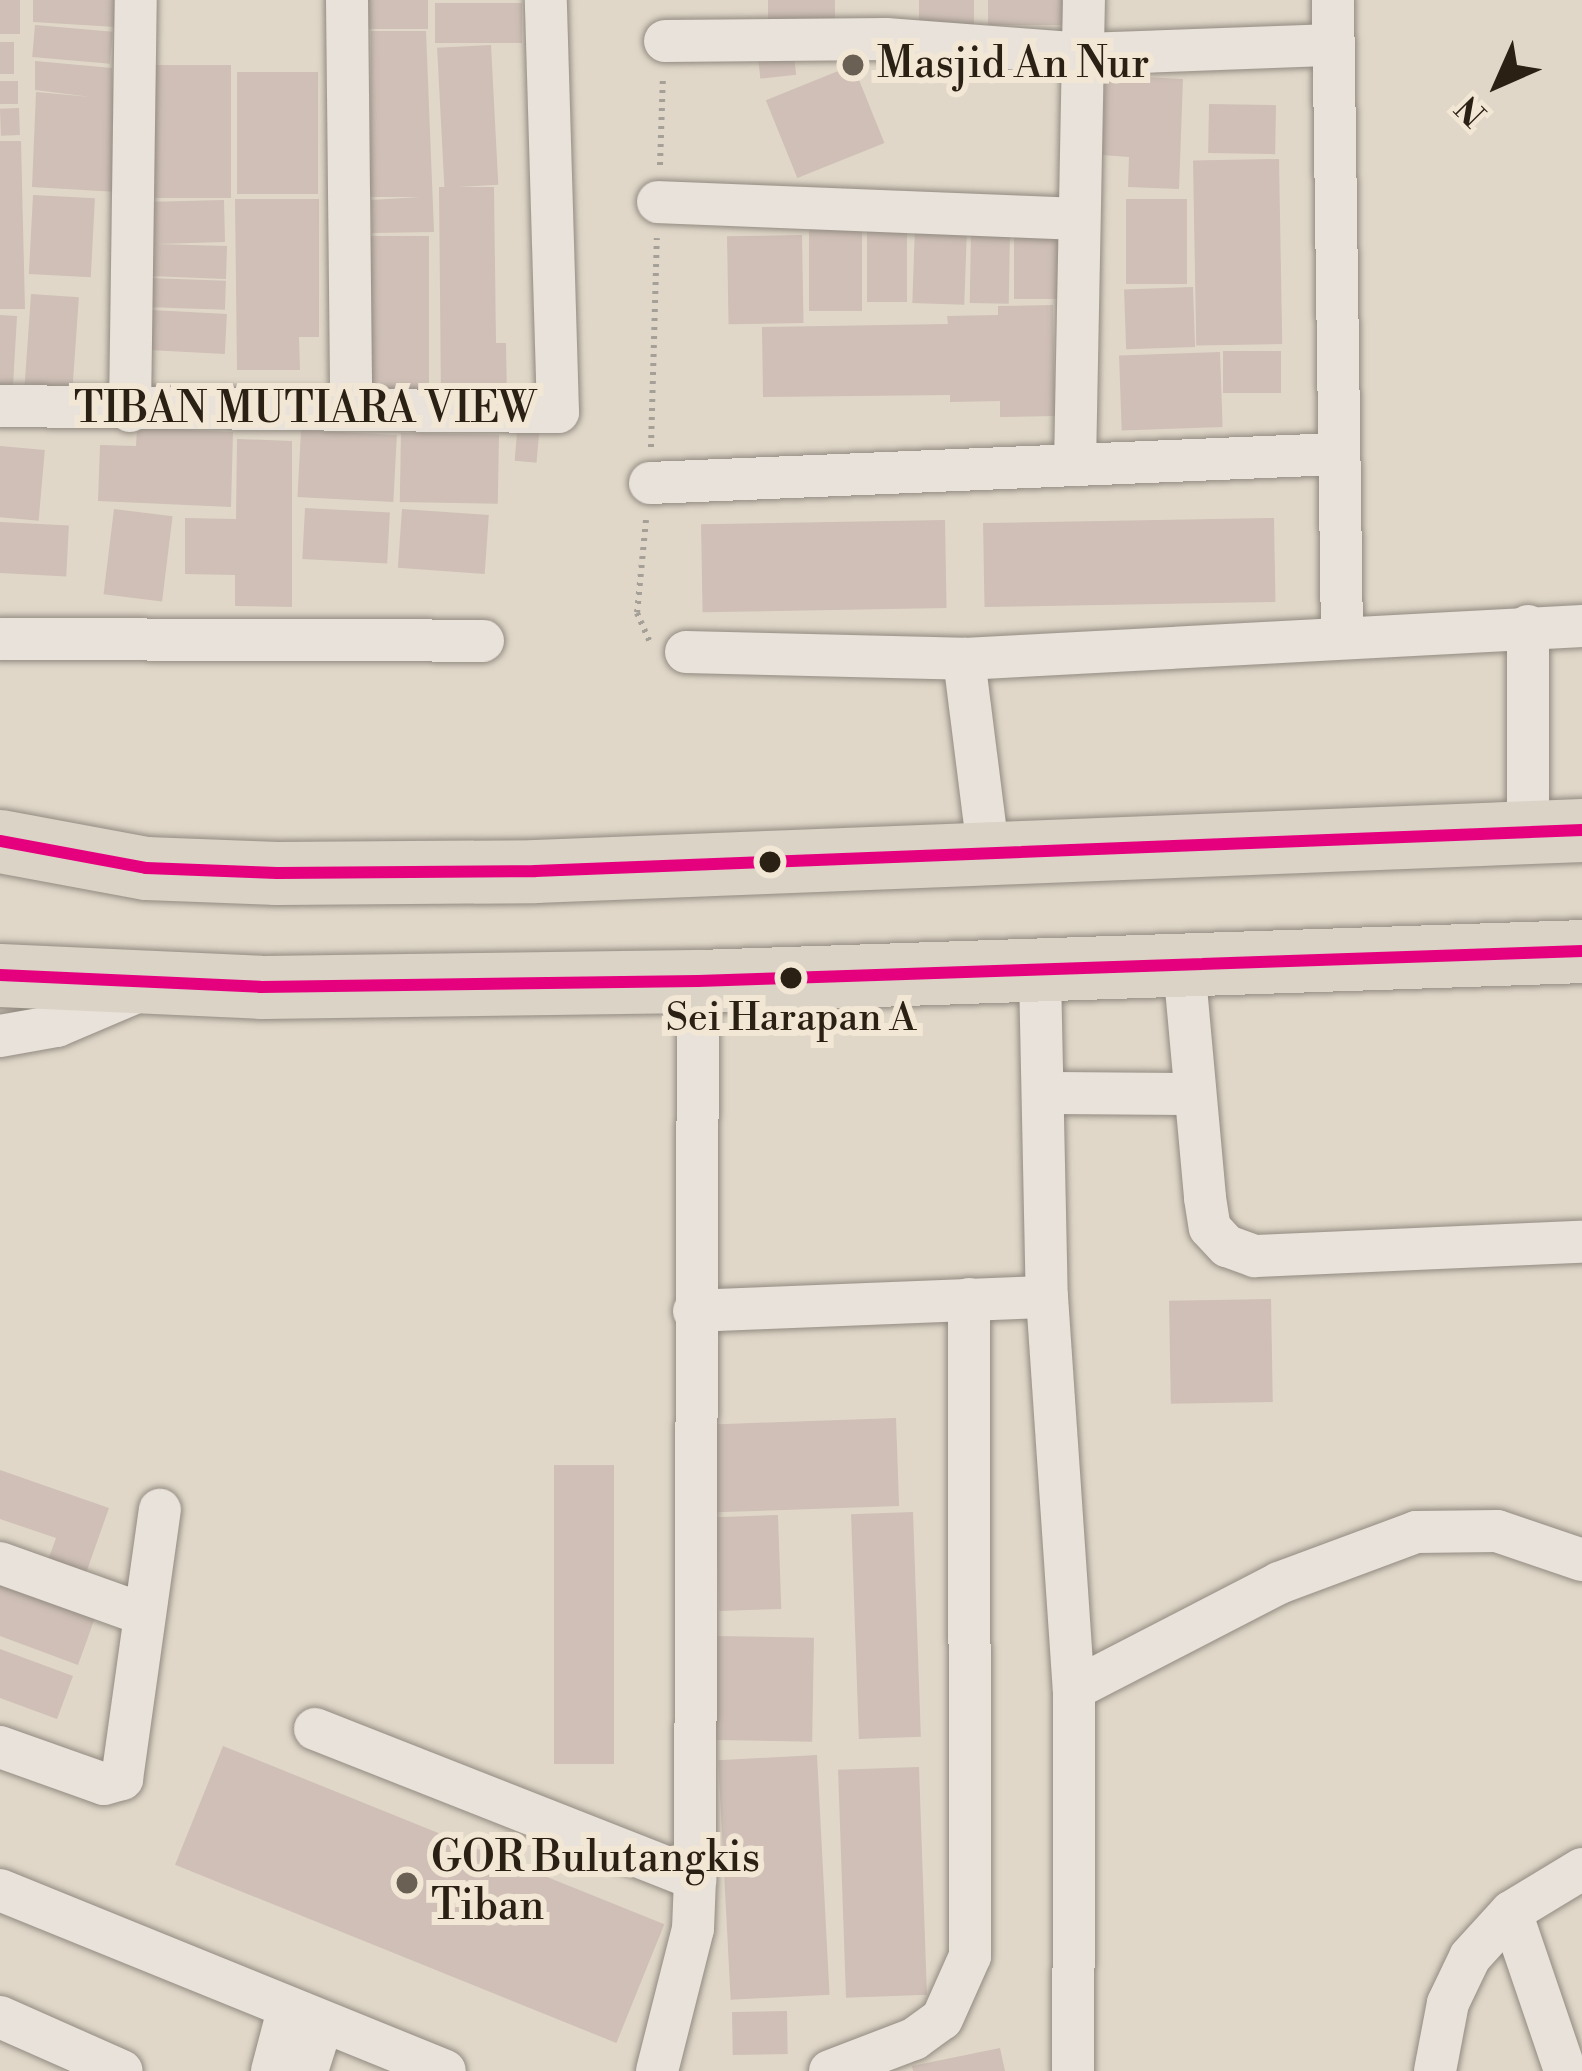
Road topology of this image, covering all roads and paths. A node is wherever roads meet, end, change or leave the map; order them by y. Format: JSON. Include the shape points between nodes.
{"nodes":[{"id":1,"x":136,"y":0,"type":"edge"},
{"id":2,"x":347,"y":0,"type":"edge"},
{"id":3,"x":546,"y":0,"type":"edge"},
{"id":4,"x":1084,"y":0,"type":"edge"},
{"id":5,"x":1333,"y":0,"type":"edge"},
{"id":6,"x":886,"y":20,"type":"edge"},
{"id":7,"x":664,"y":40,"type":"joint"},
{"id":8,"x":1333,"y":45,"type":"junction"},
{"id":9,"x":1084,"y":54,"type":"junction"},
{"id":10,"x":658,"y":202,"type":"junction"},
{"id":11,"x":1078,"y":219,"type":"junction"},
{"id":12,"x":0,"y":406,"type":"edge"},
{"id":13,"x":351,"y":406,"type":"junction"},
{"id":14,"x":130,"y":411,"type":"junction"},
{"id":15,"x":1335,"y":454,"type":"junction"},
{"id":16,"x":1075,"y":465,"type":"junction"},
{"id":17,"x":650,"y":483,"type":"junction"},
{"id":18,"x":1528,"y":626,"type":"junction"},
{"id":19,"x":1582,"y":626,"type":"edge"},
{"id":20,"x":1342,"y":637,"type":"junction"},
{"id":21,"x":0,"y":639,"type":"edge"},
{"id":22,"x":483,"y":641,"type":"dead end"},
{"id":23,"x":686,"y":652,"type":"joint"},
{"id":24,"x":964,"y":659,"type":"junction"},
{"id":25,"x":1555,"y":832,"type":"edge"},
{"id":26,"x":0,"y":841,"type":"edge"},
{"id":27,"x":989,"y":856,"type":"junction"},
{"id":28,"x":1582,"y":951,"type":"edge"},
{"id":29,"x":1184,"y":966,"type":"junction"},
{"id":30,"x":1040,"y":974,"type":"junction"},
{"id":31,"x":0,"y":975,"type":"edge"},
{"id":32,"x":698,"y":981,"type":"junction"},
{"id":33,"x":152,"y":985,"type":"junction"},
{"id":34,"x":0,"y":1036,"type":"edge"},
{"id":35,"x":1043,"y":1093,"type":"junction"},
{"id":36,"x":1195,"y":1094,"type":"junction"},
{"id":37,"x":1582,"y":1242,"type":"edge"},
{"id":38,"x":1047,"y":1297,"type":"junction"},
{"id":39,"x":969,"y":1299,"type":"junction"},
{"id":40,"x":694,"y":1311,"type":"junction"},
{"id":41,"x":160,"y":1510,"type":"dead end"},
{"id":42,"x":1582,"y":1560,"type":"edge"},
{"id":43,"x":0,"y":1563,"type":"edge"},
{"id":44,"x":140,"y":1612,"type":"junction"},
{"id":45,"x":1074,"y":1689,"type":"junction"},
{"id":46,"x":316,"y":1729,"type":"dead end"},
{"id":47,"x":0,"y":1748,"type":"edge"},
{"id":48,"x":1582,"y":1869,"type":"edge"},
{"id":49,"x":695,"y":1879,"type":"junction"},
{"id":50,"x":0,"y":1890,"type":"edge"},
{"id":51,"x":1511,"y":1912,"type":"junction"},
{"id":52,"x":0,"y":2017,"type":"edge"},
{"id":53,"x":305,"y":2017,"type":"junction"},
{"id":54,"x":122,"y":2071,"type":"edge"},
{"id":55,"x":272,"y":2071,"type":"edge"},
{"id":56,"x":307,"y":2071,"type":"edge"},
{"id":57,"x":445,"y":2071,"type":"edge"},
{"id":58,"x":657,"y":2071,"type":"edge"},
{"id":59,"x":830,"y":2071,"type":"edge"},
{"id":60,"x":1073,"y":2071,"type":"edge"},
{"id":61,"x":1435,"y":2071,"type":"edge"},
{"id":62,"x":1564,"y":2071,"type":"edge"}],
"edges":[{"from":1,"to":14,"type":"street"},
{"from":2,"to":13,"type":"street"},
{"from":3,"to":13,"type":"street","name":"TIBAN MUTIARA VIEW","via":[[558,412]]},
{"from":4,"to":9,"type":"street"},
{"from":5,"to":8,"type":"street"},
{"from":6,"to":7,"type":"street"},
{"from":6,"to":9,"type":"street"},
{"from":7,"to":10,"type":"path"},
{"from":8,"to":9,"type":"street"},
{"from":8,"to":15,"type":"street"},
{"from":9,"to":11,"type":"street"},
{"from":10,"to":11,"type":"street"},
{"from":10,"to":17,"type":"path"},
{"from":11,"to":16,"type":"street"},
{"from":12,"to":14,"type":"street","name":"TIBAN MUTIARA VIEW"},
{"from":13,"to":14,"type":"street","name":"TIBAN MUTIARA VIEW"},
{"from":15,"to":16,"type":"street"},
{"from":15,"to":20,"type":"street"},
{"from":16,"to":17,"type":"street"},
{"from":17,"to":23,"type":"path","via":[[639,629]]},
{"from":18,"to":19,"type":"street"},
{"from":18,"to":20,"type":"street"},
{"from":18,"to":25,"type":"street"},
{"from":20,"to":24,"type":"street"},
{"from":21,"to":22,"type":"street"},
{"from":23,"to":24,"type":"street"},
{"from":24,"to":27,"type":"street"},
{"from":25,"to":27,"type":"highway"},
{"from":26,"to":27,"type":"highway","via":[[146,868],[277,873]]},
{"from":28,"to":29,"type":"highway"},
{"from":29,"to":30,"type":"highway"},
{"from":29,"to":36,"type":"street"},
{"from":30,"to":32,"type":"highway"},
{"from":30,"to":35,"type":"street"},
{"from":31,"to":33,"type":"highway"},
{"from":32,"to":33,"type":"highway"},
{"from":32,"to":40,"type":"street"},
{"from":33,"to":34,"type":"street","via":[[57,1026]]},
{"from":35,"to":36,"type":"street"},
{"from":35,"to":38,"type":"street"},
{"from":36,"to":37,"type":"street","via":[[1210,1228],[1227,1246],[1256,1256]]},
{"from":38,"to":39,"type":"street"},
{"from":38,"to":45,"type":"street"},
{"from":39,"to":40,"type":"street"},
{"from":39,"to":59,"type":"street","via":[[970,1956],[942,2019],[914,2039]]},
{"from":40,"to":49,"type":"street"},
{"from":41,"to":44,"type":"street"},
{"from":42,"to":45,"type":"street","via":[[1497,1532],[1416,1532],[1279,1583]]},
{"from":43,"to":44,"type":"street"},
{"from":44,"to":47,"type":"street","via":[[122,1779],[104,1784]]},
{"from":45,"to":60,"type":"street"},
{"from":46,"to":49,"type":"street"},
{"from":48,"to":51,"type":"street"},
{"from":49,"to":58,"type":"street","via":[[693,1930]]},
{"from":50,"to":53,"type":"street"},
{"from":51,"to":61,"type":"street","via":[[1470,1957],[1448,2003]]},
{"from":51,"to":62,"type":"street"},
{"from":52,"to":54,"type":"street"},
{"from":53,"to":55,"type":"street"},
{"from":53,"to":56,"type":"street"},
{"from":53,"to":57,"type":"street"}]}
